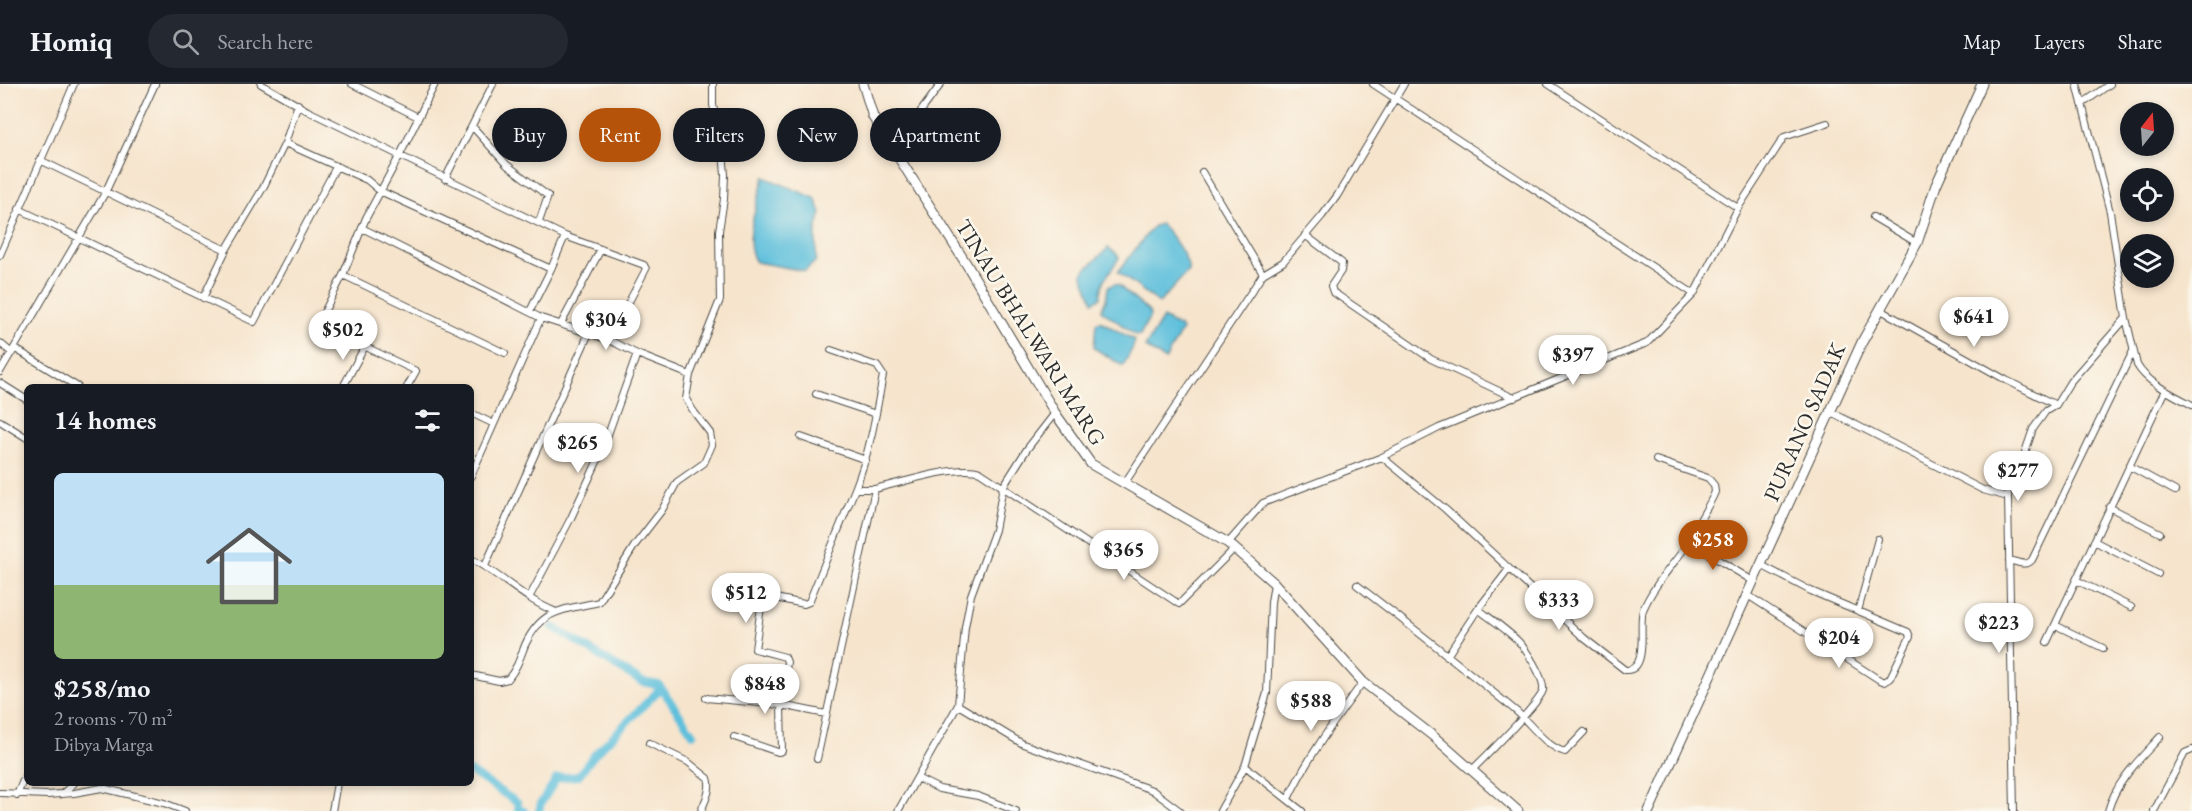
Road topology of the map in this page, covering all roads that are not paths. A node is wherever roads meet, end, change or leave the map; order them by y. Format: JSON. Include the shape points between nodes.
{"nodes":[{"id":1,"x":74,"y":84,"type":"edge"},
{"id":2,"x":154,"y":84,"type":"edge"},
{"id":3,"x":261,"y":84,"type":"edge"},
{"id":4,"x":352,"y":84,"type":"edge"},
{"id":5,"x":435,"y":84,"type":"edge"},
{"id":6,"x":493,"y":84,"type":"edge"},
{"id":7,"x":713,"y":84,"type":"edge"},
{"id":8,"x":863,"y":84,"type":"edge"},
{"id":9,"x":941,"y":84,"type":"edge"},
{"id":10,"x":1373,"y":84,"type":"edge"},
{"id":11,"x":1404,"y":84,"type":"edge"},
{"id":12,"x":1548,"y":84,"type":"edge"},
{"id":13,"x":1982,"y":84,"type":"edge"},
{"id":14,"x":2078,"y":84,"type":"edge"},
{"id":15,"x":2110,"y":84,"type":"edge"},
{"id":16,"x":1396,"y":98,"type":"junction"},
{"id":17,"x":298,"y":104,"type":"junction"},
{"id":18,"x":2082,"y":104,"type":"junction"},
{"id":19,"x":870,"y":108,"type":"edge"},
{"id":20,"x":923,"y":108,"type":"edge"},
{"id":21,"x":418,"y":117,"type":"junction"},
{"id":22,"x":1827,"y":123,"type":"dead end"},
{"id":23,"x":472,"y":126,"type":"junction"},
{"id":24,"x":285,"y":143,"type":"junction"},
{"id":25,"x":400,"y":155,"type":"junction"},
{"id":26,"x":40,"y":160,"type":"junction"},
{"id":27,"x":901,"y":162,"type":"edge"},
{"id":28,"x":336,"y":167,"type":"junction"},
{"id":29,"x":1202,"y":172,"type":"dead end"},
{"id":30,"x":445,"y":179,"type":"junction"},
{"id":31,"x":380,"y":191,"type":"junction"},
{"id":32,"x":105,"y":193,"type":"junction"},
{"id":33,"x":1738,"y":208,"type":"junction"},
{"id":34,"x":19,"y":209,"type":"junction"},
{"id":35,"x":1873,"y":217,"type":"dead end"},
{"id":36,"x":538,"y":222,"type":"junction"},
{"id":37,"x":362,"y":228,"type":"junction"},
{"id":38,"x":1305,"y":235,"type":"junction"},
{"id":39,"x":565,"y":236,"type":"junction"},
{"id":40,"x":79,"y":239,"type":"junction"},
{"id":41,"x":1917,"y":243,"type":"junction"},
{"id":42,"x":601,"y":249,"type":"junction"},
{"id":43,"x":226,"y":250,"type":"junction"},
{"id":44,"x":0,"y":255,"type":"edge"},
{"id":45,"x":551,"y":269,"type":"junction"},
{"id":46,"x":1263,"y":274,"type":"junction"},
{"id":47,"x":343,"y":275,"type":"junction"},
{"id":48,"x":1694,"y":294,"type":"junction"},
{"id":49,"x":203,"y":298,"type":"junction"},
{"id":50,"x":1881,"y":310,"type":"junction"},
{"id":51,"x":530,"y":311,"type":"junction"},
{"id":52,"x":541,"y":318,"type":"junction"},
{"id":53,"x":2126,"y":318,"type":"junction"},
{"id":54,"x":561,"y":324,"type":"junction"},
{"id":55,"x":589,"y":333,"type":"junction"},
{"id":56,"x":609,"y":340,"type":"junction"},
{"id":57,"x":0,"y":343,"type":"edge"},
{"id":58,"x":364,"y":346,"type":"junction"},
{"id":59,"x":831,"y":350,"type":"dead end"},
{"id":60,"x":13,"y":351,"type":"junction"},
{"id":61,"x":2134,"y":351,"type":"junction"},
{"id":62,"x":505,"y":353,"type":"dead end"},
{"id":63,"x":637,"y":354,"type":"junction"},
{"id":64,"x":0,"y":372,"type":"edge"},
{"id":65,"x":690,"y":375,"type":"junction"},
{"id":66,"x":0,"y":383,"type":"edge"},
{"id":67,"x":73,"y":384,"type":"edge"},
{"id":68,"x":345,"y":384,"type":"edge"},
{"id":69,"x":409,"y":384,"type":"edge"},
{"id":70,"x":2165,"y":390,"type":"junction"},
{"id":71,"x":816,"y":394,"type":"dead end"},
{"id":72,"x":24,"y":398,"type":"edge"},
{"id":73,"x":1514,"y":398,"type":"junction"},
{"id":74,"x":2056,"y":405,"type":"junction"},
{"id":75,"x":2192,"y":405,"type":"edge"},
{"id":76,"x":1829,"y":411,"type":"junction"},
{"id":77,"x":1055,"y":413,"type":"junction"},
{"id":78,"x":474,"y":414,"type":"edge"},
{"id":79,"x":876,"y":414,"type":"junction"},
{"id":80,"x":0,"y":421,"type":"edge"},
{"id":81,"x":494,"y":424,"type":"junction"},
{"id":82,"x":24,"y":436,"type":"edge"},
{"id":83,"x":801,"y":437,"type":"dead end"},
{"id":84,"x":1382,"y":457,"type":"junction"},
{"id":85,"x":866,"y":460,"type":"junction"},
{"id":86,"x":1656,"y":460,"type":"dead end"},
{"id":87,"x":2129,"y":465,"type":"junction"},
{"id":88,"x":474,"y":469,"type":"edge"},
{"id":89,"x":1124,"y":484,"type":"junction"},
{"id":90,"x":1003,"y":488,"type":"junction"},
{"id":91,"x":855,"y":489,"type":"junction"},
{"id":92,"x":875,"y":489,"type":"junction"},
{"id":93,"x":2175,"y":491,"type":"dead end"},
{"id":94,"x":2008,"y":497,"type":"junction"},
{"id":95,"x":2109,"y":507,"type":"junction"},
{"id":96,"x":2160,"y":533,"type":"dead end"},
{"id":97,"x":1878,"y":539,"type":"dead end"},
{"id":98,"x":2094,"y":541,"type":"junction"},
{"id":99,"x":1689,"y":542,"type":"junction"},
{"id":100,"x":1231,"y":546,"type":"junction"},
{"id":101,"x":474,"y":560,"type":"edge"},
{"id":102,"x":2009,"y":560,"type":"junction"},
{"id":103,"x":1761,"y":565,"type":"junction"},
{"id":104,"x":485,"y":566,"type":"junction"},
{"id":105,"x":1509,"y":568,"type":"junction"},
{"id":106,"x":2158,"y":574,"type":"dead end"},
{"id":107,"x":1753,"y":580,"type":"junction"},
{"id":108,"x":2076,"y":580,"type":"junction"},
{"id":109,"x":1274,"y":583,"type":"junction"},
{"id":110,"x":1357,"y":585,"type":"dead end"},
{"id":111,"x":1746,"y":594,"type":"junction"},
{"id":112,"x":529,"y":598,"type":"junction"},
{"id":113,"x":2131,"y":607,"type":"dead end"},
{"id":114,"x":1478,"y":609,"type":"junction"},
{"id":115,"x":554,"y":611,"type":"junction"},
{"id":116,"x":1858,"y":611,"type":"junction"},
{"id":117,"x":2055,"y":625,"type":"junction"},
{"id":118,"x":2047,"y":642,"type":"dead end"},
{"id":119,"x":2103,"y":648,"type":"dead end"},
{"id":120,"x":1447,"y":656,"type":"junction"},
{"id":121,"x":474,"y":676,"type":"edge"},
{"id":122,"x":1363,"y":682,"type":"junction"},
{"id":123,"x":706,"y":698,"type":"dead end"},
{"id":124,"x":781,"y":705,"type":"junction"},
{"id":125,"x":958,"y":705,"type":"junction"},
{"id":126,"x":826,"y":714,"type":"junction"},
{"id":127,"x":1523,"y":717,"type":"junction"},
{"id":128,"x":1584,"y":732,"type":"dead end"},
{"id":129,"x":734,"y":737,"type":"dead end"},
{"id":130,"x":2160,"y":737,"type":"dead end"},
{"id":131,"x":649,"y":743,"type":"dead end"},
{"id":132,"x":2192,"y":750,"type":"edge"},
{"id":133,"x":817,"y":759,"type":"dead end"},
{"id":134,"x":1245,"y":766,"type":"junction"},
{"id":135,"x":1472,"y":770,"type":"junction"},
{"id":136,"x":24,"y":778,"type":"edge"},
{"id":137,"x":917,"y":778,"type":"junction"},
{"id":138,"x":70,"y":786,"type":"edge"},
{"id":139,"x":336,"y":786,"type":"edge"},
{"id":140,"x":0,"y":793,"type":"edge"},
{"id":141,"x":61,"y":794,"type":"junction"},
{"id":142,"x":17,"y":795,"type":"junction"},
{"id":143,"x":1288,"y":799,"type":"junction"},
{"id":144,"x":185,"y":811,"type":"edge"},
{"id":145,"x":332,"y":811,"type":"edge"},
{"id":146,"x":701,"y":811,"type":"edge"},
{"id":147,"x":898,"y":811,"type":"edge"},
{"id":148,"x":1016,"y":811,"type":"edge"},
{"id":149,"x":1180,"y":811,"type":"edge"},
{"id":150,"x":1220,"y":811,"type":"edge"},
{"id":151,"x":1302,"y":811,"type":"edge"},
{"id":152,"x":1518,"y":811,"type":"edge"},
{"id":153,"x":1649,"y":811,"type":"edge"},
{"id":154,"x":2014,"y":811,"type":"edge"},
{"id":155,"x":2108,"y":811,"type":"edge"},
{"id":156,"x":2154,"y":811,"type":"edge"}],
"edges":[{"from":1,"to":26,"type":"street"},
{"from":2,"to":32,"type":"street"},
{"from":3,"to":17,"type":"street"},
{"from":4,"to":21,"type":"street"},
{"from":5,"to":21,"type":"street"},
{"from":6,"to":23,"type":"street"},
{"from":7,"to":65,"type":"street","via":[[725,175],[719,231],[720,300]]},
{"from":8,"to":19,"type":"street","name":"TINAU BHALWARI MARG"},
{"from":9,"to":20,"type":"street"},
{"from":10,"to":16,"type":"street"},
{"from":11,"to":16,"type":"street"},
{"from":12,"to":33,"type":"street"},
{"from":13,"to":41,"type":"street","name":"PURANO SADAK","via":[[1936,185]]},
{"from":14,"to":18,"type":"street"},
{"from":15,"to":18,"type":"street"},
{"from":16,"to":38,"type":"street","via":[[1337,196]]},
{"from":16,"to":48,"type":"street"},
{"from":17,"to":24,"type":"street"},
{"from":17,"to":25,"type":"street"},
{"from":18,"to":53,"type":"street","via":[[2110,212]]},
{"from":21,"to":25,"type":"street"},
{"from":22,"to":33,"type":"street","via":[[1784,137]]},
{"from":23,"to":30,"type":"street"},
{"from":23,"to":36,"type":"street","via":[[507,165],[548,196]]},
{"from":24,"to":28,"type":"street"},
{"from":24,"to":43,"type":"street"},
{"from":25,"to":30,"type":"street"},
{"from":25,"to":31,"type":"street"},
{"from":26,"to":32,"type":"street"},
{"from":26,"to":34,"type":"street"},
{"from":27,"to":77,"type":"street","name":"TINAU BHALWARI MARG"},
{"from":28,"to":31,"type":"street","via":[[367,180]]},
{"from":28,"to":49,"type":"street","via":[[254,322]]},
{"from":29,"to":46,"type":"street"},
{"from":30,"to":36,"type":"street"},
{"from":31,"to":37,"type":"street"},
{"from":31,"to":45,"type":"street"},
{"from":32,"to":40,"type":"street"},
{"from":32,"to":43,"type":"street"},
{"from":33,"to":48,"type":"street"},
{"from":34,"to":40,"type":"street"},
{"from":34,"to":44,"type":"street"},
{"from":35,"to":41,"type":"street"},
{"from":36,"to":39,"type":"street"},
{"from":37,"to":47,"type":"street"},
{"from":37,"to":51,"type":"street"},
{"from":38,"to":46,"type":"street","via":[[1282,262]]},
{"from":38,"to":73,"type":"street","via":[[1342,263],[1331,286],[1333,292],[1431,359]]},
{"from":39,"to":42,"type":"street"},
{"from":39,"to":45,"type":"street"},
{"from":40,"to":49,"type":"street"},
{"from":40,"to":60,"type":"street"},
{"from":41,"to":50,"type":"street","name":"PURANO SADAK"},
{"from":42,"to":54,"type":"street"},
{"from":42,"to":56,"type":"street","via":[[646,268]]},
{"from":43,"to":49,"type":"street"},
{"from":45,"to":51,"type":"street"},
{"from":46,"to":89,"type":"street"},
{"from":47,"to":58,"type":"street","via":[[318,324]]},
{"from":47,"to":62,"type":"street"},
{"from":48,"to":73,"type":"street","via":[[1647,343]]},
{"from":50,"to":74,"type":"street"},
{"from":50,"to":76,"type":"street","name":"PURANO SADAK"},
{"from":51,"to":52,"type":"street"},
{"from":52,"to":54,"type":"street"},
{"from":52,"to":81,"type":"street"},
{"from":53,"to":61,"type":"street"},
{"from":53,"to":74,"type":"street","via":[[2070,382]]},
{"from":54,"to":55,"type":"street"},
{"from":55,"to":56,"type":"street"},
{"from":55,"to":104,"type":"street"},
{"from":56,"to":63,"type":"street"},
{"from":57,"to":60,"type":"street"},
{"from":58,"to":68,"type":"street"},
{"from":58,"to":69,"type":"street","via":[[416,371]]},
{"from":59,"to":79,"type":"street","via":[[882,370]]},
{"from":60,"to":64,"type":"street"},
{"from":60,"to":67,"type":"street"},
{"from":61,"to":70,"type":"street","via":[[2140,370]]},
{"from":61,"to":102,"type":"street","via":[[2032,560],[2028,564]]},
{"from":63,"to":65,"type":"street"},
{"from":63,"to":112,"type":"street","via":[[602,451]]},
{"from":65,"to":115,"type":"street","via":[[686,399],[710,433],[712,445],[704,463],[677,482],[599,602]]},
{"from":66,"to":72,"type":"street"},
{"from":70,"to":75,"type":"street"},
{"from":70,"to":87,"type":"street"},
{"from":71,"to":79,"type":"street"},
{"from":73,"to":84,"type":"street","via":[[1438,428]]},
{"from":74,"to":94,"type":"street","via":[[2046,411],[2031,432],[2021,464],[2009,481]]},
{"from":76,"to":94,"type":"street","via":[[1983,490]]},
{"from":76,"to":103,"type":"street","name":"PURANO SADAK"},
{"from":77,"to":89,"type":"street","name":"TINAU BHALWARI MARG","via":[[1091,464]]},
{"from":77,"to":90,"type":"street"},
{"from":78,"to":81,"type":"street"},
{"from":79,"to":85,"type":"street"},
{"from":80,"to":82,"type":"street"},
{"from":81,"to":88,"type":"street"},
{"from":83,"to":85,"type":"street"},
{"from":84,"to":100,"type":"street","via":[[1263,503]]},
{"from":84,"to":105,"type":"street"},
{"from":85,"to":91,"type":"street"},
{"from":86,"to":99,"type":"street","via":[[1708,478],[1714,485],[1712,500]]},
{"from":87,"to":93,"type":"street"},
{"from":87,"to":95,"type":"street"},
{"from":89,"to":100,"type":"street","name":"TINAU BHALWARI MARG"},
{"from":90,"to":92,"type":"street","via":[[974,469]]},
{"from":90,"to":100,"type":"street","via":[[1179,604]]},
{"from":90,"to":125,"type":"street","via":[[995,530],[971,595],[964,627]]},
{"from":91,"to":92,"type":"street"},
{"from":91,"to":124,"type":"street","via":[[808,604],[766,596],[762,600],[755,649],[787,660]]},
{"from":92,"to":126,"type":"street"},
{"from":94,"to":102,"type":"street"},
{"from":95,"to":96,"type":"street"},
{"from":95,"to":98,"type":"street"},
{"from":97,"to":116,"type":"street"},
{"from":98,"to":106,"type":"street"},
{"from":98,"to":108,"type":"street"},
{"from":99,"to":105,"type":"street","via":[[1649,596],[1642,614],[1639,658],[1629,670],[1584,638]]},
{"from":99,"to":107,"type":"street"},
{"from":100,"to":109,"type":"street","name":"TINAU BHALWARI MARG"},
{"from":101,"to":104,"type":"street"},
{"from":102,"to":154,"type":"street"},
{"from":103,"to":107,"type":"street","name":"PURANO SADAK"},
{"from":103,"to":116,"type":"street"},
{"from":104,"to":112,"type":"street"},
{"from":105,"to":114,"type":"street"},
{"from":107,"to":111,"type":"street","name":"PURANO SADAK"},
{"from":108,"to":113,"type":"street"},
{"from":108,"to":117,"type":"street"},
{"from":109,"to":122,"type":"street","name":"TINAU BHALWARI MARG"},
{"from":109,"to":134,"type":"street","via":[[1267,693]]},
{"from":110,"to":120,"type":"street"},
{"from":111,"to":116,"type":"street","via":[[1885,682],[1910,637],[1908,632]]},
{"from":111,"to":153,"type":"street","name":"PURANO SADAK"},
{"from":112,"to":115,"type":"street"},
{"from":114,"to":120,"type":"street"},
{"from":114,"to":127,"type":"street","via":[[1519,641],[1542,679],[1542,693]]},
{"from":115,"to":121,"type":"street","via":[[534,631],[508,679]]},
{"from":117,"to":118,"type":"street"},
{"from":117,"to":119,"type":"street"},
{"from":120,"to":127,"type":"street"},
{"from":122,"to":135,"type":"street","name":"TINAU BHALWARI MARG"},
{"from":122,"to":143,"type":"street","via":[[1321,740]]},
{"from":123,"to":124,"type":"street"},
{"from":124,"to":126,"type":"street"},
{"from":124,"to":129,"type":"street","via":[[780,752]]},
{"from":125,"to":137,"type":"street"},
{"from":125,"to":149,"type":"street","via":[[1023,744],[1152,790]]},
{"from":126,"to":133,"type":"street"},
{"from":127,"to":128,"type":"street","via":[[1557,750],[1565,752]]},
{"from":127,"to":135,"type":"street"},
{"from":130,"to":155,"type":"street","via":[[2132,767],[2111,798]]},
{"from":131,"to":146,"type":"street","via":[[708,778],[708,795]]},
{"from":132,"to":156,"type":"street","via":[[2185,753]]},
{"from":134,"to":143,"type":"street"},
{"from":134,"to":150,"type":"street"},
{"from":135,"to":152,"type":"street","name":"TINAU BHALWARI MARG"},
{"from":136,"to":142,"type":"street"},
{"from":137,"to":147,"type":"street"},
{"from":137,"to":148,"type":"street","via":[[939,789],[978,796]]},
{"from":138,"to":141,"type":"street"},
{"from":139,"to":145,"type":"street"},
{"from":140,"to":142,"type":"street"},
{"from":141,"to":142,"type":"street"},
{"from":141,"to":144,"type":"street","via":[[102,788]]},
{"from":143,"to":151,"type":"street"}]}
